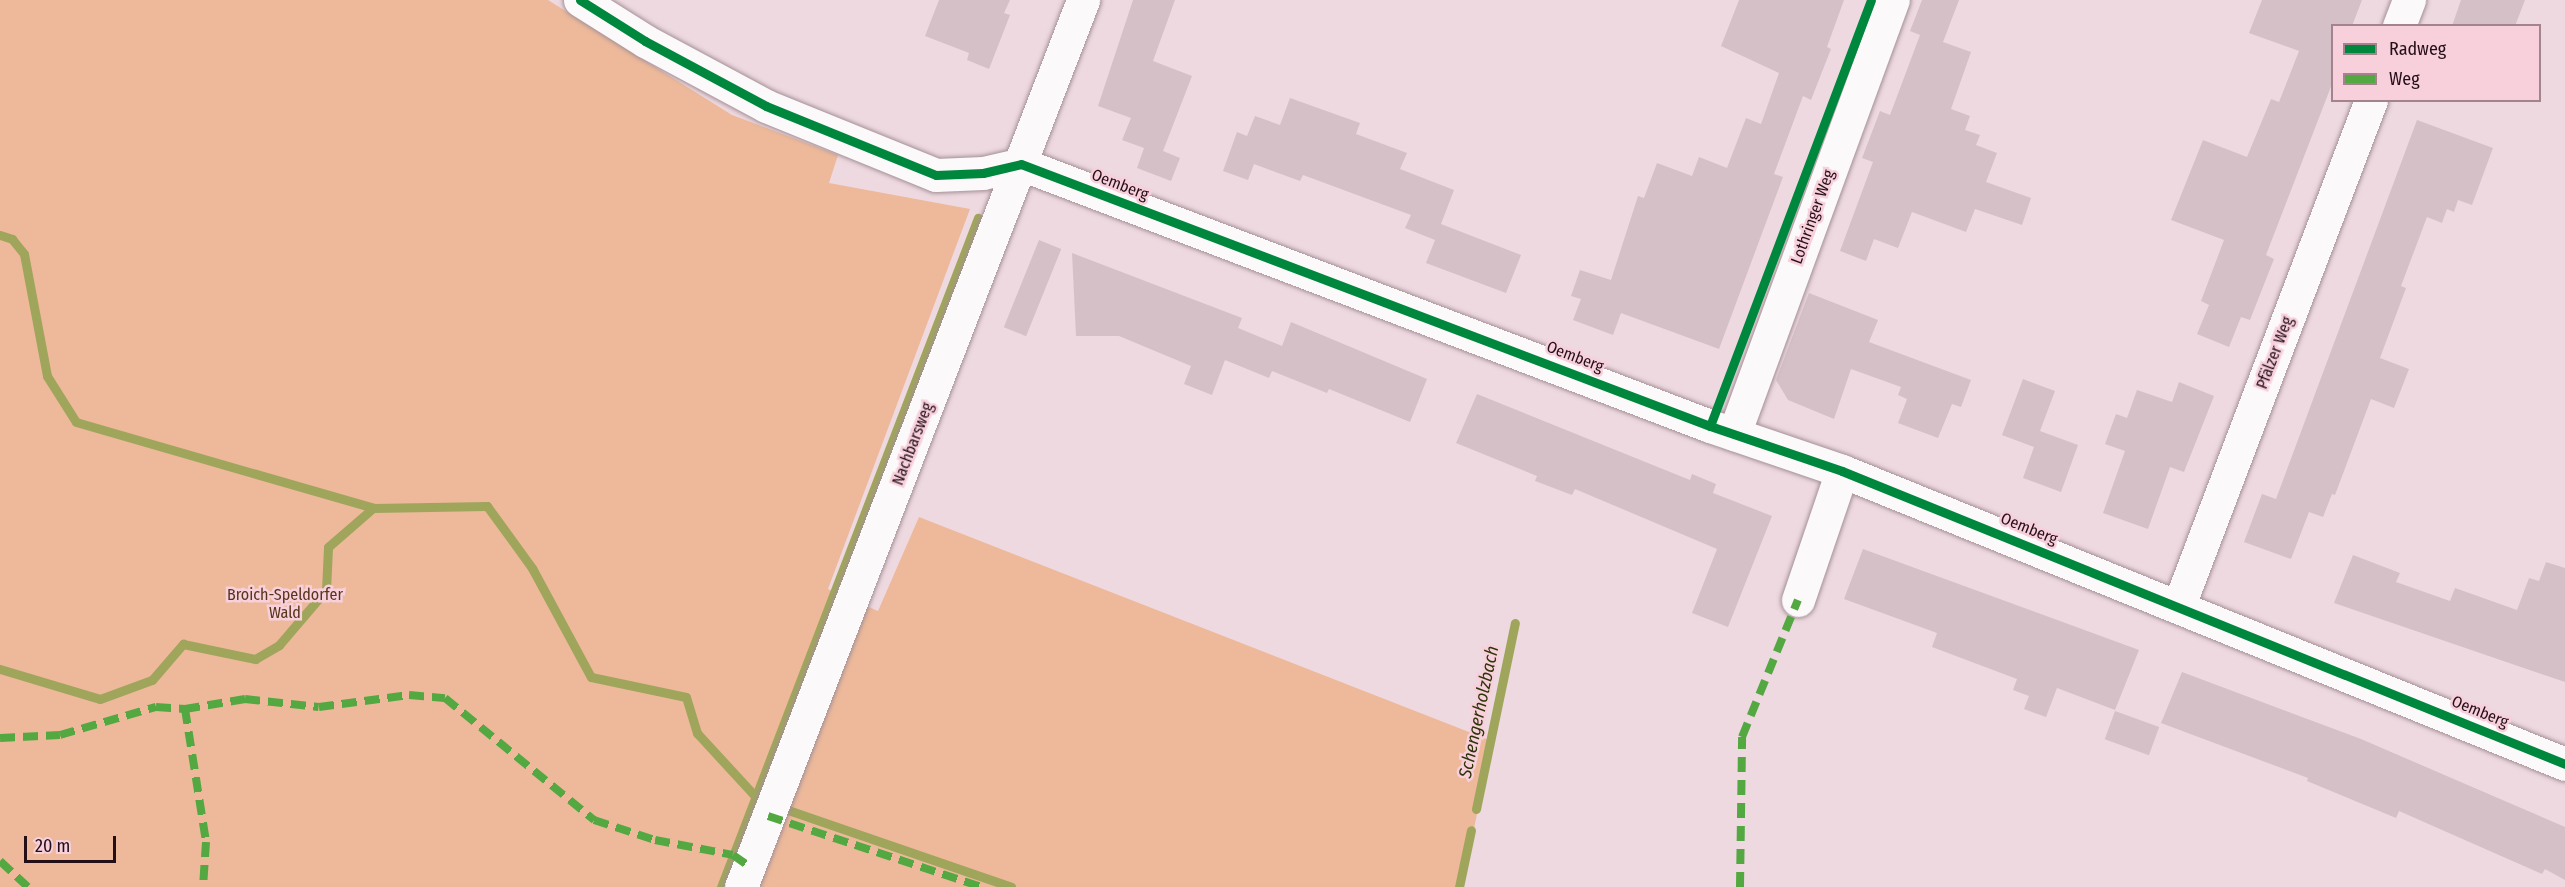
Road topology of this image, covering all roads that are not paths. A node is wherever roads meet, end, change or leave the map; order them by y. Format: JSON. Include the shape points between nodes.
{"nodes":[{"id":1,"x":580,"y":0,"type":"edge"},
{"id":2,"x":1083,"y":0,"type":"edge"},
{"id":3,"x":1893,"y":0,"type":"edge"},
{"id":4,"x":2409,"y":0,"type":"edge"},
{"id":5,"x":2400,"y":24,"type":"edge"},
{"id":6,"x":2370,"y":102,"type":"edge"},
{"id":7,"x":1021,"y":164,"type":"junction"},
{"id":8,"x":1734,"y":434,"type":"junction"},
{"id":9,"x":1842,"y":471,"type":"junction"},
{"id":10,"x":1798,"y":600,"type":"dead end"},
{"id":11,"x":2179,"y":605,"type":"junction"},
{"id":12,"x":2565,"y":764,"type":"edge"},
{"id":13,"x":741,"y":887,"type":"edge"}],
"edges":[{"from":1,"to":7,"type":"street","via":[[645,41],[766,106],[936,175],[983,173]]},
{"from":2,"to":7,"type":"street","name":"Nachbarsweg"},
{"from":3,"to":8,"type":"street","name":"Lothringer Weg"},
{"from":4,"to":5,"type":"street"},
{"from":6,"to":11,"type":"street","name":"Pfälzer Weg"},
{"from":7,"to":8,"type":"street","name":"Oemberg"},
{"from":7,"to":13,"type":"street","name":"Nachbarsweg"},
{"from":8,"to":9,"type":"street","name":"Oemberg"},
{"from":9,"to":10,"type":"street"},
{"from":9,"to":11,"type":"street","name":"Oemberg"},
{"from":11,"to":12,"type":"street","name":"Oemberg"}]}
